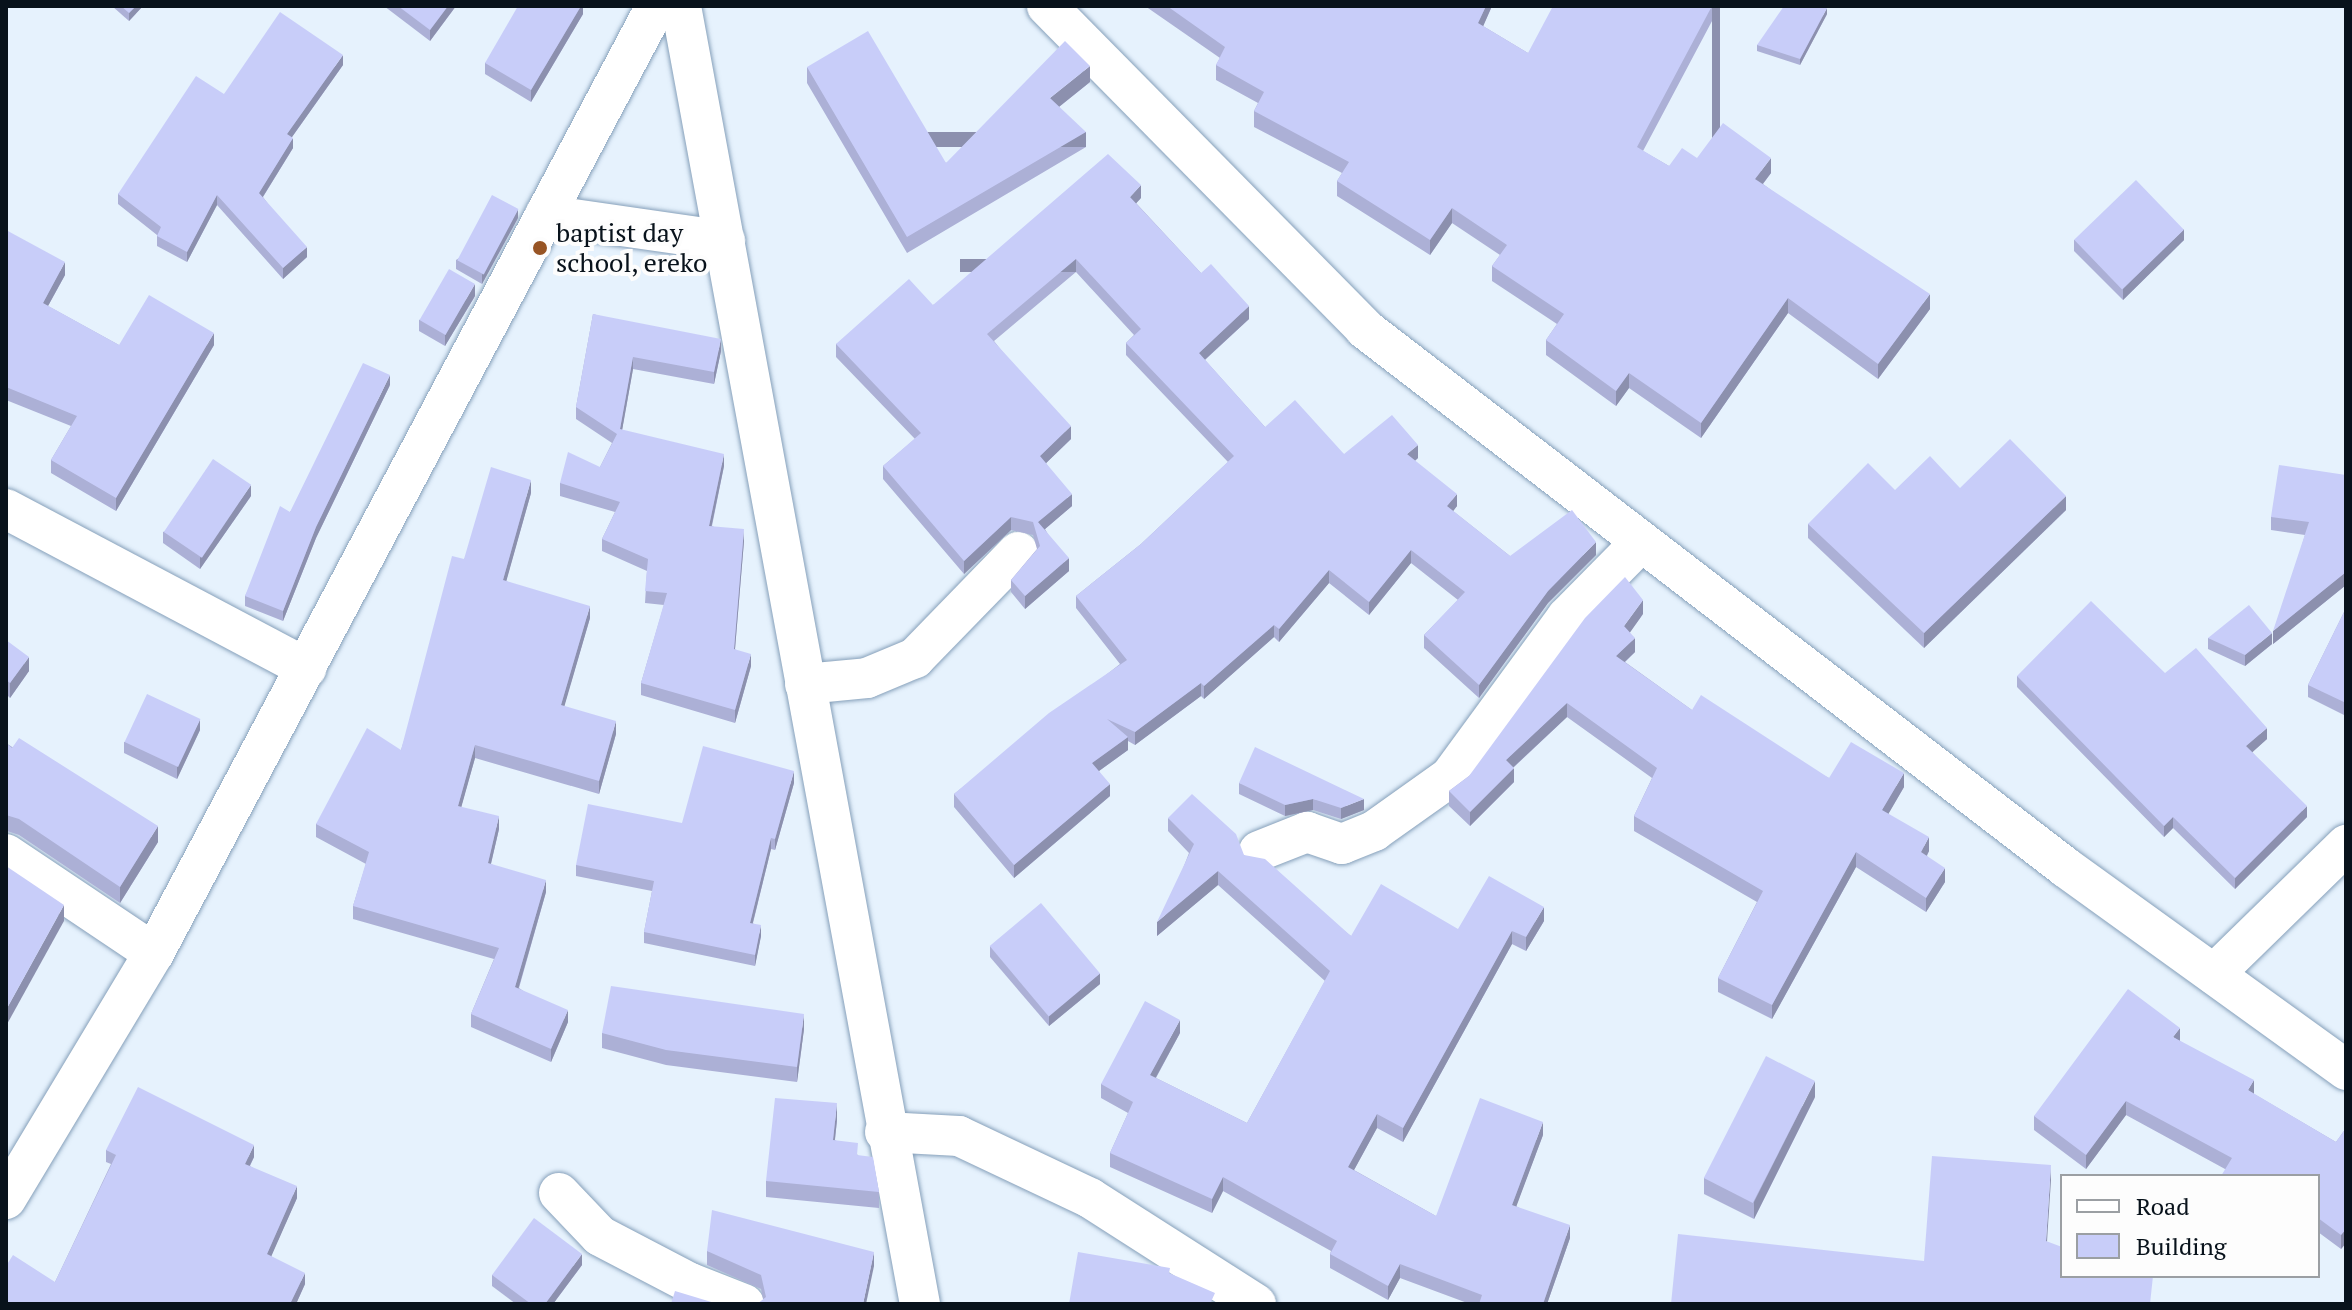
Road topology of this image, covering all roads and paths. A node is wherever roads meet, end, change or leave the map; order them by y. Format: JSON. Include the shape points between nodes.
{"nodes":[{"id":1,"x":656,"y":6,"type":"edge"},
{"id":2,"x":681,"y":6,"type":"edge"},
{"id":3,"x":1047,"y":6,"type":"edge"},
{"id":4,"x":545,"y":215,"type":"junction"},
{"id":5,"x":725,"y":241,"type":"junction"},
{"id":6,"x":6,"y":509,"type":"edge"},
{"id":7,"x":1641,"y":542,"type":"junction"},
{"id":8,"x":1018,"y":552,"type":"dead end"},
{"id":9,"x":306,"y":668,"type":"junction"},
{"id":10,"x":805,"y":684,"type":"junction"},
{"id":11,"x":2346,"y":845,"type":"edge"},
{"id":12,"x":1259,"y":851,"type":"dead end"},
{"id":13,"x":6,"y":854,"type":"edge"},
{"id":14,"x":154,"y":953,"type":"junction"},
{"id":15,"x":2214,"y":974,"type":"junction"},
{"id":16,"x":2346,"y":1070,"type":"edge"},
{"id":17,"x":885,"y":1132,"type":"junction"},
{"id":18,"x":559,"y":1193,"type":"dead end"},
{"id":19,"x":6,"y":1199,"type":"edge"},
{"id":20,"x":744,"y":1304,"type":"edge"},
{"id":21,"x":920,"y":1304,"type":"edge"},
{"id":22,"x":1256,"y":1304,"type":"edge"}],
"edges":[{"from":1,"to":4,"type":"street"},
{"from":2,"to":5,"type":"street"},
{"from":3,"to":7,"type":"street","via":[[1365,329]]},
{"from":4,"to":5,"type":"street"},
{"from":4,"to":9,"type":"street"},
{"from":5,"to":10,"type":"street"},
{"from":6,"to":9,"type":"street"},
{"from":7,"to":12,"type":"street","via":[[1567,617],[1450,777],[1374,831],[1342,844],[1307,832]]},
{"from":7,"to":15,"type":"street"},
{"from":8,"to":10,"type":"street","via":[[915,658],[867,678]]},
{"from":9,"to":14,"type":"street"},
{"from":10,"to":17,"type":"street"},
{"from":11,"to":15,"type":"street"},
{"from":13,"to":14,"type":"street"},
{"from":14,"to":19,"type":"street"},
{"from":15,"to":16,"type":"street"},
{"from":17,"to":21,"type":"street"},
{"from":17,"to":22,"type":"street","via":[[959,1136],[1090,1198]]},
{"from":18,"to":20,"type":"street","via":[[600,1236],[690,1283]]}]}
